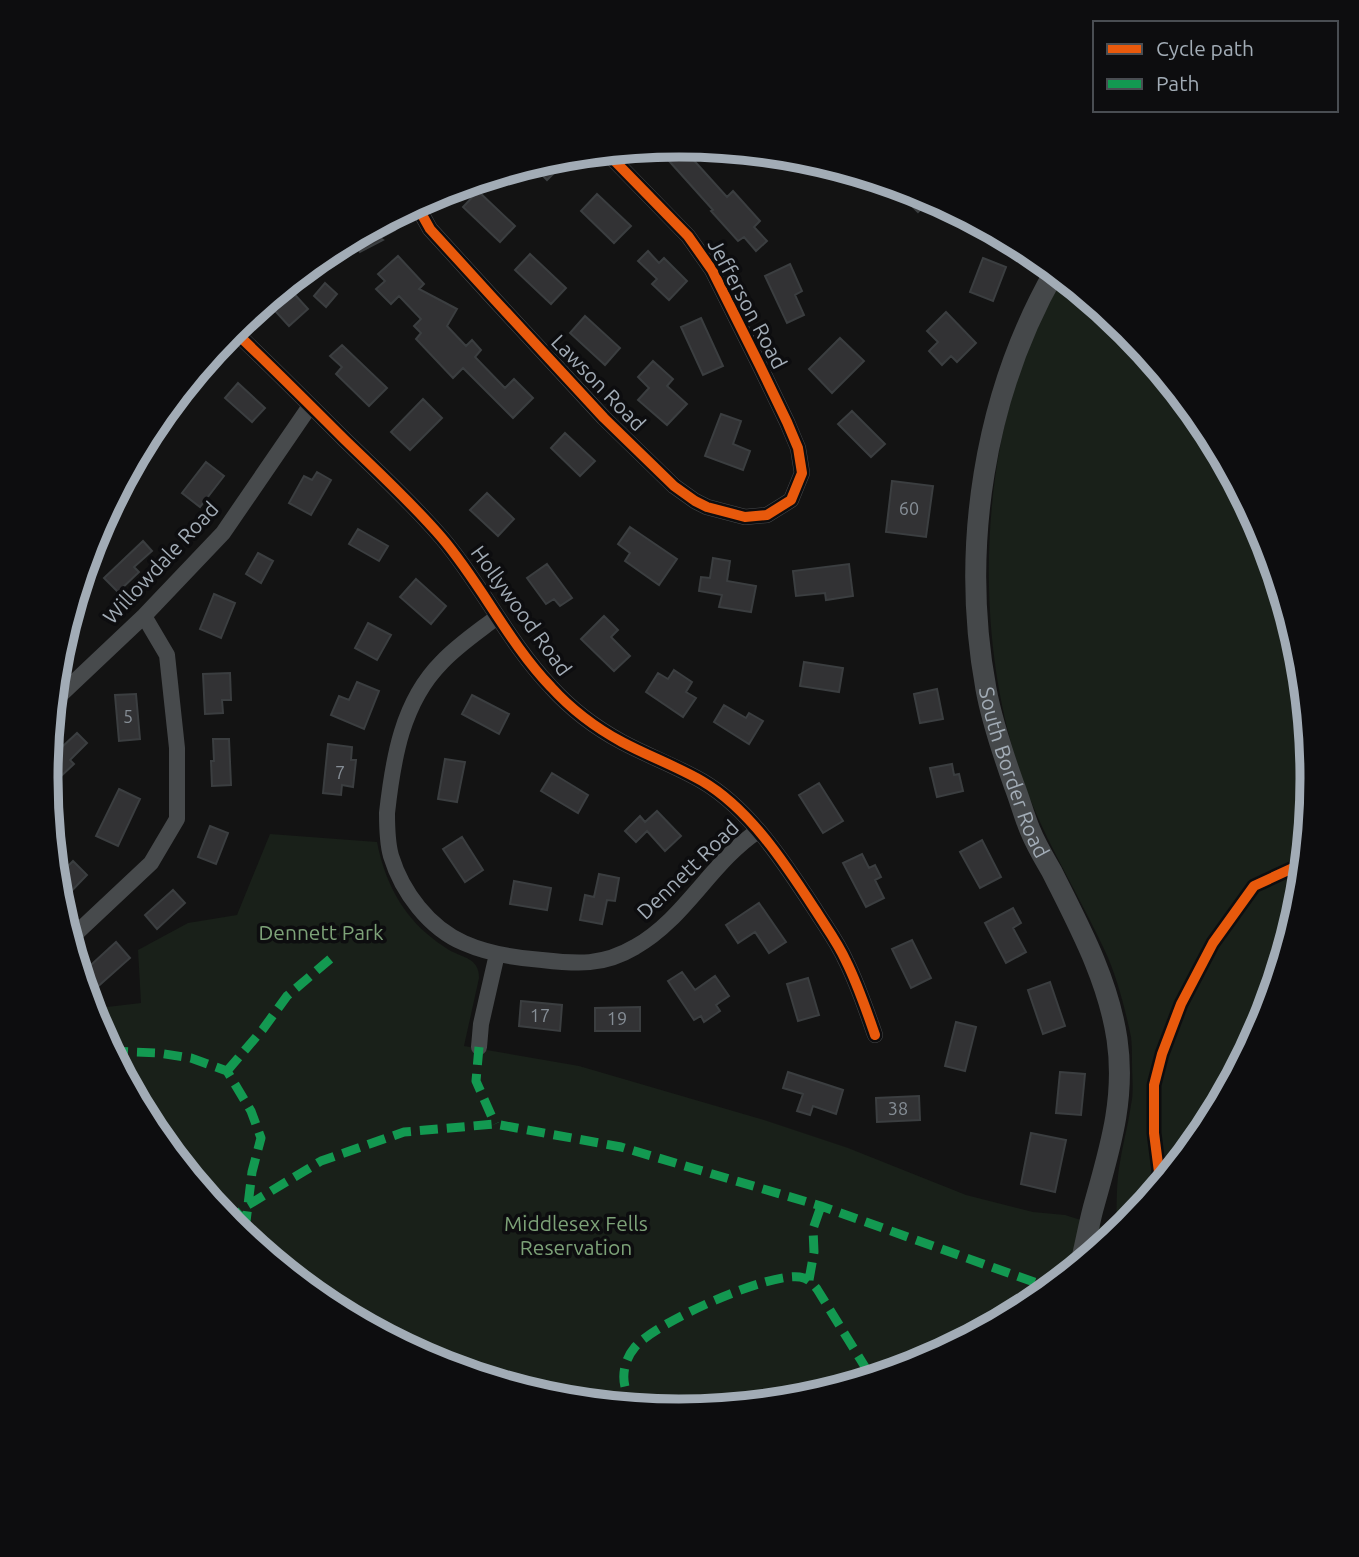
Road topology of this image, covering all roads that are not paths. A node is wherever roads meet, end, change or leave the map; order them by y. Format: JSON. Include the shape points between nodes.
{"nodes":[{"id":1,"x":614,"y":160,"type":"edge"},
{"id":2,"x":421,"y":214,"type":"edge"},
{"id":3,"x":1050,"y":280,"type":"edge"},
{"id":4,"x":241,"y":338,"type":"edge"},
{"id":5,"x":310,"y":406,"type":"junction"},
{"id":6,"x":791,"y":500,"type":"joint"},
{"id":7,"x":144,"y":616,"type":"junction"},
{"id":8,"x":497,"y":617,"type":"junction"},
{"id":9,"x":64,"y":692,"type":"edge"},
{"id":10,"x":758,"y":831,"type":"junction"},
{"id":11,"x":77,"y":932,"type":"edge"},
{"id":12,"x":497,"y":954,"type":"junction"},
{"id":13,"x":875,"y":1035,"type":"dead end"},
{"id":14,"x":479,"y":1047,"type":"dead end"},
{"id":15,"x":1084,"y":1250,"type":"edge"}],
"edges":[{"from":1,"to":6,"type":"street","name":"Jefferson Road","via":[[688,236],[712,270],[798,448],[802,473]]},
{"from":2,"to":6,"type":"street","name":"Lawson Road","via":[[493,299],[674,486],[707,507],[746,517],[767,514]]},
{"from":3,"to":15,"type":"main road","name":"South Border Road","via":[[1012,364],[991,437],[980,500],[977,618],[986,691],[1003,754],[1030,831],[1090,948],[1109,998],[1117,1040],[1118,1112]]},
{"from":4,"to":5,"type":"street","name":"Hollywood Road"},
{"from":5,"to":7,"type":"street","name":"Willowdale Road","via":[[223,533]]},
{"from":5,"to":8,"type":"street","name":"Hollywood Road","via":[[443,539]]},
{"from":7,"to":9,"type":"street","name":"Willowdale Road"},
{"from":7,"to":11,"type":"street","via":[[167,655],[177,748],[177,819],[151,863]]},
{"from":8,"to":10,"type":"street","name":"Hollywood Road","via":[[544,680],[582,715],[621,741],[714,788]]},
{"from":8,"to":12,"type":"street","name":"Dennett Road","via":[[442,661],[409,709],[400,733],[387,826],[390,854],[419,909],[461,942]]},
{"from":10,"to":12,"type":"street","name":"Dennett Road","via":[[740,844],[681,910],[625,953],[587,963]]},
{"from":10,"to":13,"type":"street","name":"Hollywood Road","via":[[845,957]]},
{"from":12,"to":14,"type":"street"}]}
